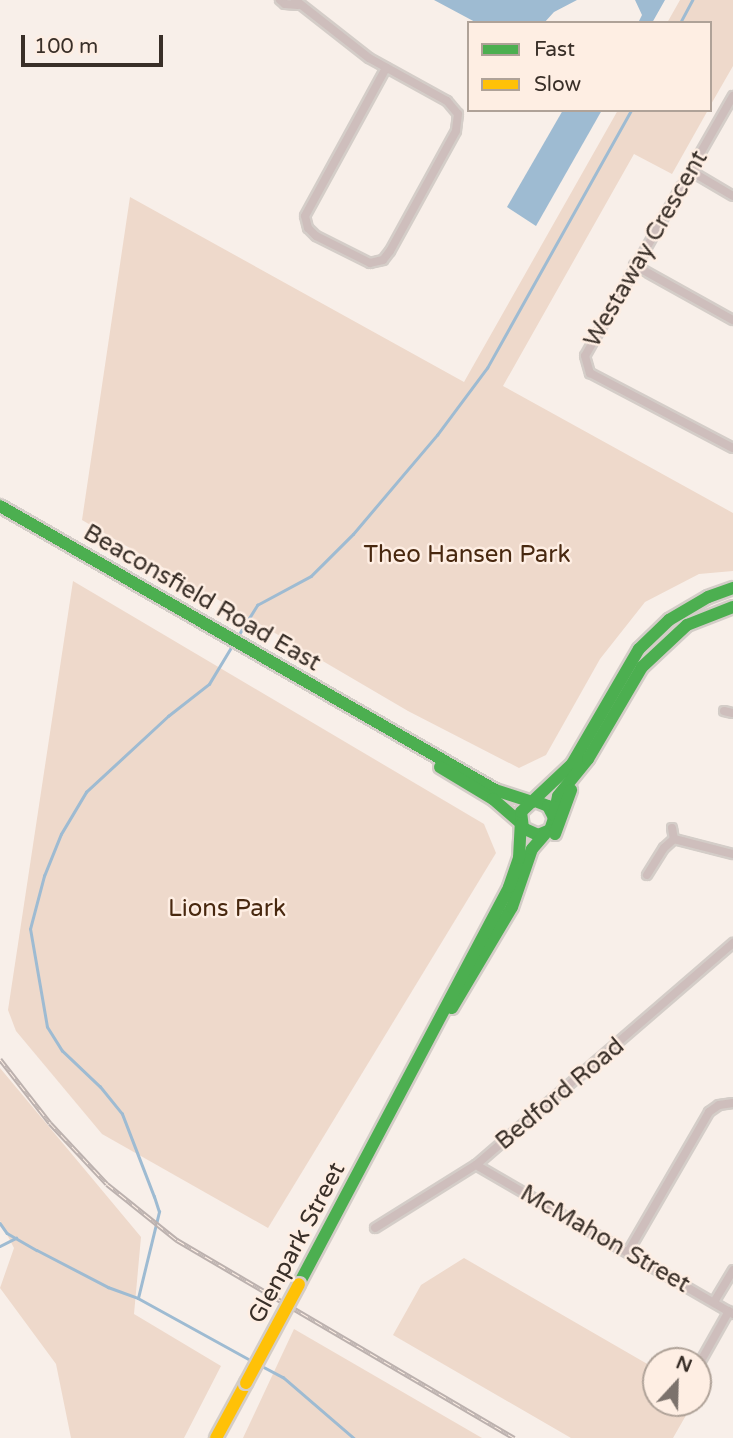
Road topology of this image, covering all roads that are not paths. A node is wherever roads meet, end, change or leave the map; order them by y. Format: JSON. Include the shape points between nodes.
{"nodes":[{"id":1,"x":280,"y":0,"type":"edge"},
{"id":2,"x":297,"y":2,"type":"edge"},
{"id":3,"x":386,"y":68,"type":"junction"},
{"id":4,"x":733,"y":96,"type":"edge"},
{"id":5,"x":694,"y":173,"type":"junction"},
{"id":6,"x":733,"y":196,"type":"edge"},
{"id":7,"x":634,"y":265,"type":"junction"},
{"id":8,"x":733,"y":320,"type":"edge"},
{"id":9,"x":733,"y":448,"type":"edge"},
{"id":10,"x":0,"y":506,"type":"edge"},
{"id":11,"x":733,"y":587,"type":"edge"},
{"id":12,"x":733,"y":607,"type":"edge"},
{"id":13,"x":724,"y":711,"type":"dead end"},
{"id":14,"x":733,"y":713,"type":"edge"},
{"id":15,"x":382,"y":727,"type":"junction"},
{"id":16,"x":588,"y":759,"type":"junction"},
{"id":17,"x":533,"y":802,"type":"junction"},
{"id":18,"x":554,"y":815,"type":"junction"},
{"id":19,"x":521,"y":824,"type":"junction"},
{"id":20,"x":672,"y":828,"type":"dead end"},
{"id":21,"x":545,"y":834,"type":"junction"},
{"id":22,"x":674,"y":839,"type":"junction"},
{"id":23,"x":733,"y":854,"type":"edge"},
{"id":24,"x":647,"y":875,"type":"dead end"},
{"id":25,"x":512,"y":907,"type":"junction"},
{"id":26,"x":733,"y":943,"type":"edge"},
{"id":27,"x":414,"y":1067,"type":"junction"},
{"id":28,"x":733,"y":1103,"type":"edge"},
{"id":29,"x":476,"y":1165,"type":"junction"},
{"id":30,"x":375,"y":1228,"type":"dead end"},
{"id":31,"x":628,"y":1252,"type":"junction"},
{"id":32,"x":733,"y":1270,"type":"edge"},
{"id":33,"x":714,"y":1303,"type":"junction"},
{"id":34,"x":731,"y":1313,"type":"edge"},
{"id":35,"x":710,"y":1347,"type":"edge"},
{"id":36,"x":216,"y":1438,"type":"edge"}],
"edges":[{"from":1,"to":2,"type":"street"},
{"from":2,"to":3,"type":"street"},
{"from":3,"to":3,"type":"street","via":[[447,101],[458,115],[457,129],[385,258],[374,263],[317,236],[307,224],[308,209]]},
{"from":4,"to":5,"type":"street","name":"Westaway Crescent","via":[[698,157]]},
{"from":5,"to":6,"type":"street"},
{"from":5,"to":7,"type":"street","name":"Westaway Crescent"},
{"from":7,"to":8,"type":"street"},
{"from":7,"to":9,"type":"street","name":"Westaway Crescent","via":[[585,356],[590,373]]},
{"from":10,"to":15,"type":"main road","name":"Beaconsfield Road East"},
{"from":11,"to":17,"type":"main road","via":[[690,608],[648,638],[629,662],[572,764]]},
{"from":12,"to":16,"type":"main road","via":[[687,625],[652,655],[632,680]]},
{"from":13,"to":14,"type":"street"},
{"from":15,"to":17,"type":"main road","name":"Beaconsfield Road East","via":[[495,790]]},
{"from":15,"to":19,"type":"main road","name":"Beaconsfield Road East","via":[[493,799]]},
{"from":16,"to":18,"type":"main road","via":[[558,796]]},
{"from":16,"to":25,"type":"main road","via":[[565,801],[560,827],[539,852]]},
{"from":17,"to":18,"type":"main road","via":[[548,806]]},
{"from":17,"to":19,"type":"main road","via":[[523,809]]},
{"from":18,"to":21,"type":"main road"},
{"from":19,"to":21,"type":"main road","via":[[531,835]]},
{"from":19,"to":27,"type":"main road","name":"Glenpark Street","via":[[513,878]]},
{"from":20,"to":22,"type":"street"},
{"from":21,"to":25,"type":"main road","name":"Glenpark Street","via":[[532,849]]},
{"from":22,"to":23,"type":"street"},
{"from":22,"to":24,"type":"street"},
{"from":25,"to":27,"type":"main road","name":"Glenpark Street"},
{"from":26,"to":29,"type":"street","name":"Bedford Road"},
{"from":27,"to":36,"type":"main road","name":"Glenpark Street","bridge":true},
{"from":28,"to":31,"type":"street","via":[[709,1112]]},
{"from":29,"to":30,"type":"street","name":"Bedford Road"},
{"from":29,"to":31,"type":"street","name":"McMahon Street"},
{"from":31,"to":33,"type":"street","name":"McMahon Street"},
{"from":32,"to":33,"type":"street"},
{"from":33,"to":34,"type":"street","name":"McMahon Street"},
{"from":34,"to":35,"type":"street"}]}
